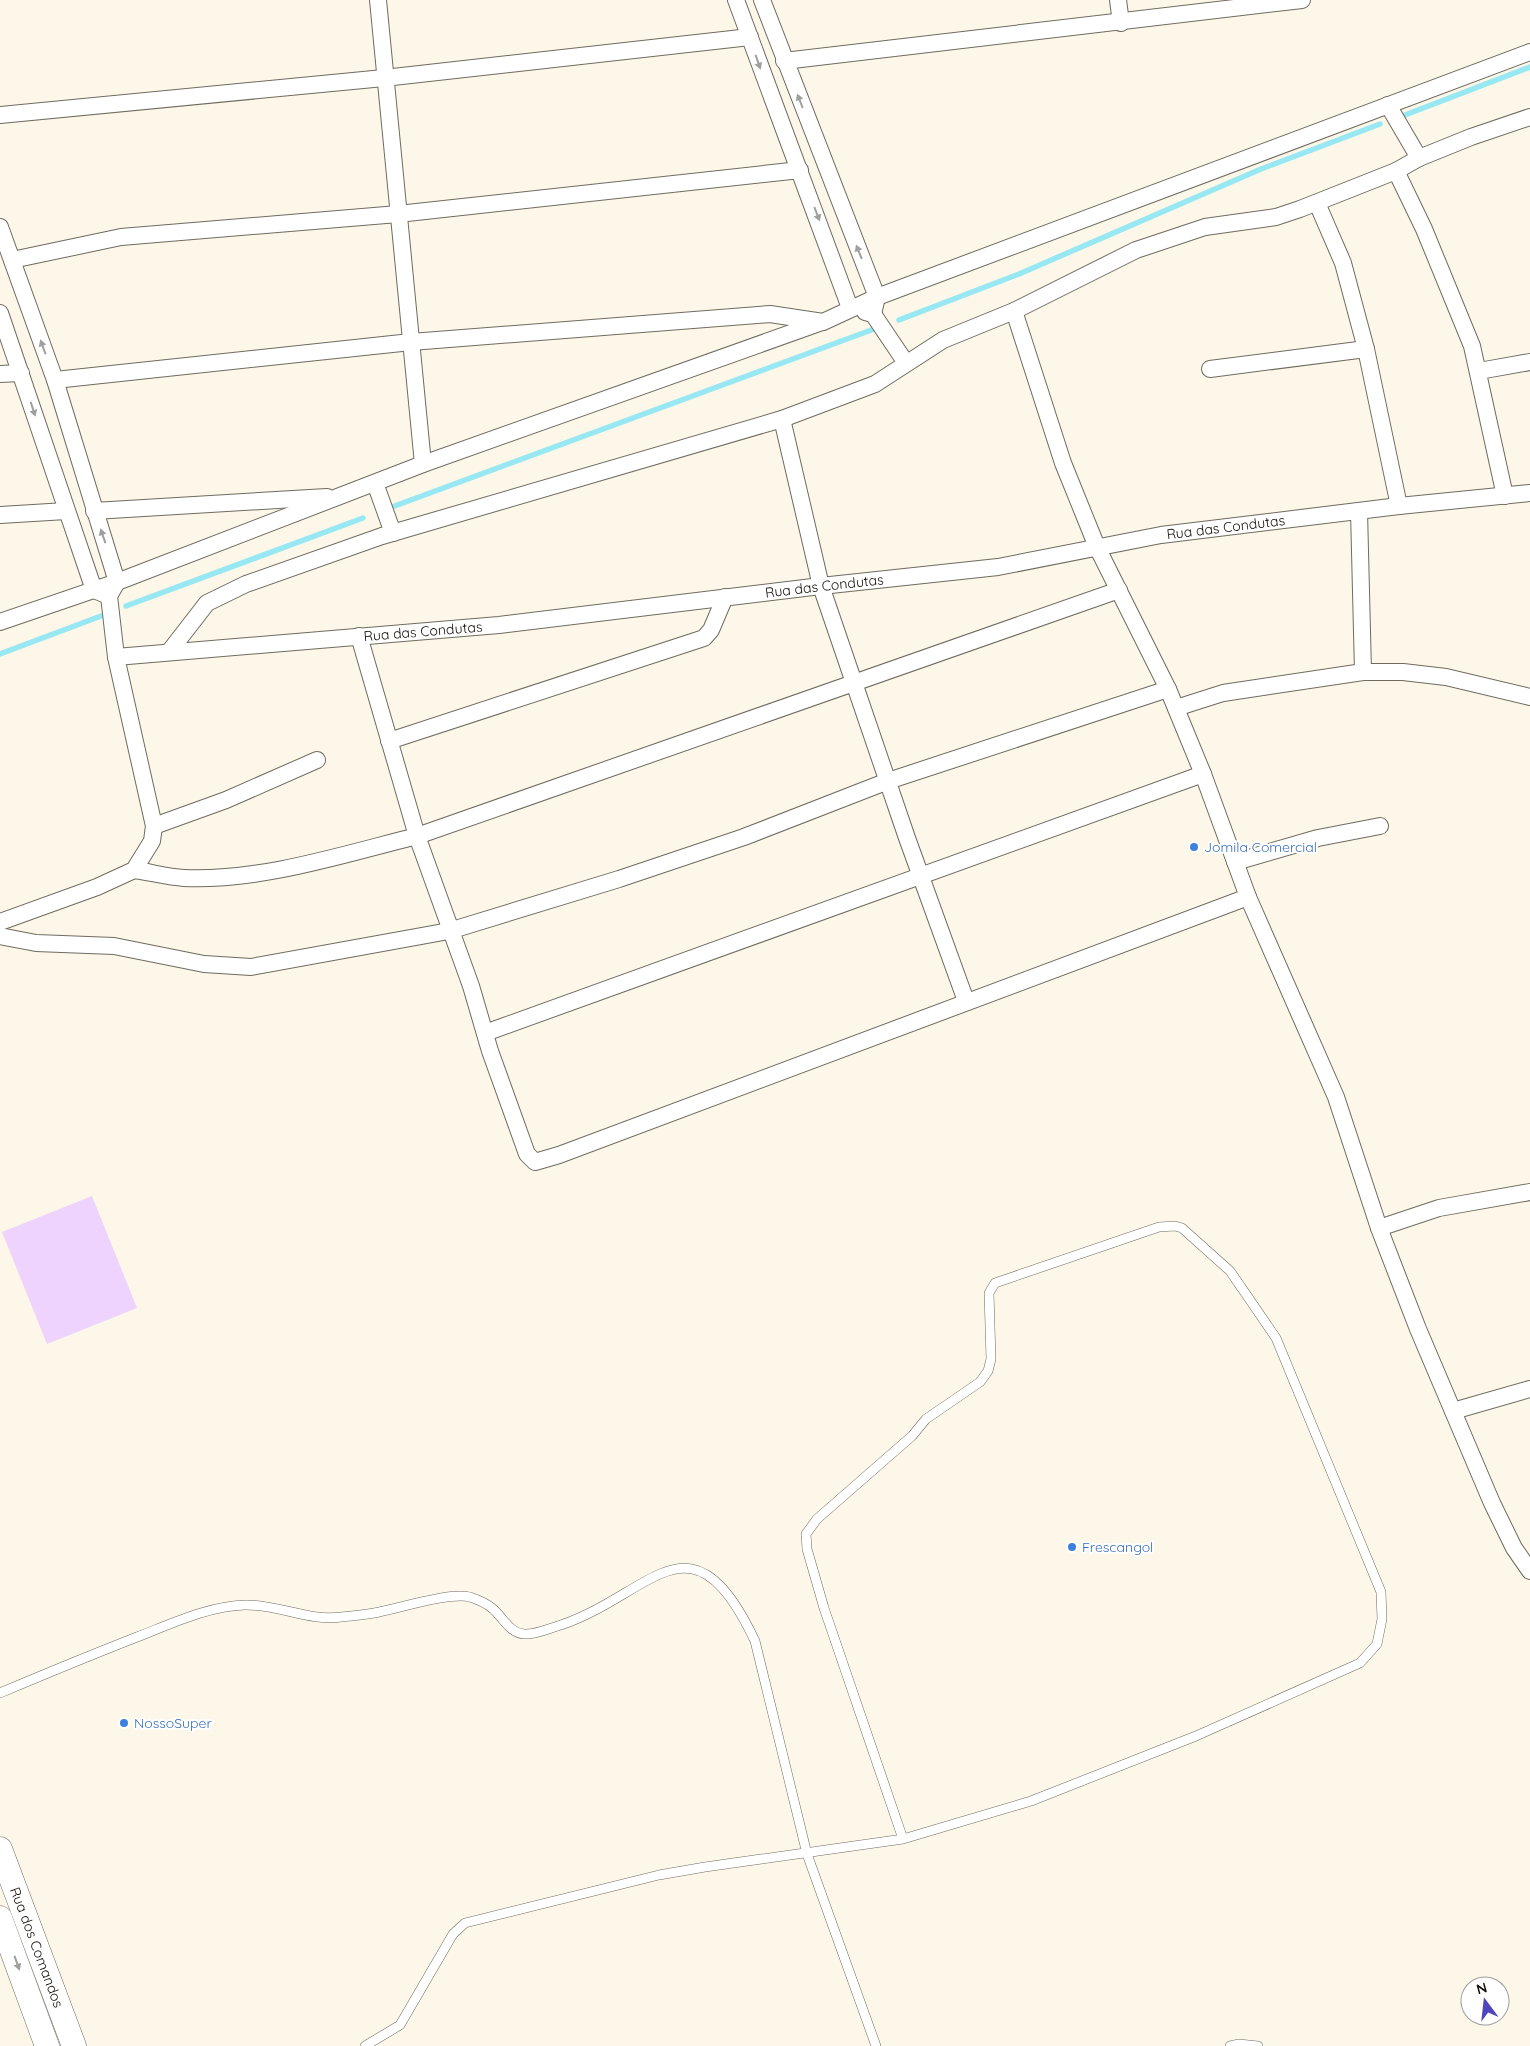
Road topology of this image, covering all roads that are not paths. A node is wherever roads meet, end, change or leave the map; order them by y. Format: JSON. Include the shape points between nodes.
{"nodes":[{"id":1,"x":378,"y":0,"type":"edge"},
{"id":2,"x":736,"y":0,"type":"edge"},
{"id":3,"x":762,"y":0,"type":"edge"},
{"id":4,"x":1118,"y":0,"type":"edge"},
{"id":5,"x":1302,"y":0,"type":"edge"},
{"id":6,"x":1121,"y":23,"type":"junction"},
{"id":7,"x":750,"y":38,"type":"junction"},
{"id":8,"x":1530,"y":52,"type":"edge"},
{"id":9,"x":784,"y":61,"type":"junction"},
{"id":10,"x":384,"y":78,"type":"junction"},
{"id":11,"x":1392,"y":113,"type":"junction"},
{"id":12,"x":0,"y":115,"type":"edge"},
{"id":13,"x":1530,"y":118,"type":"edge"},
{"id":14,"x":1419,"y":158,"type":"junction"},
{"id":15,"x":800,"y":170,"type":"junction"},
{"id":16,"x":1396,"y":171,"type":"junction"},
{"id":17,"x":1317,"y":203,"type":"junction"},
{"id":18,"x":398,"y":214,"type":"junction"},
{"id":19,"x":0,"y":227,"type":"edge"},
{"id":20,"x":12,"y":260,"type":"junction"},
{"id":21,"x":877,"y":297,"type":"junction"},
{"id":22,"x":850,"y":308,"type":"junction"},
{"id":23,"x":1014,"y":310,"type":"junction"},
{"id":24,"x":0,"y":313,"type":"edge"},
{"id":25,"x":873,"y":314,"type":"junction"},
{"id":26,"x":823,"y":322,"type":"junction"},
{"id":27,"x":411,"y":342,"type":"junction"},
{"id":28,"x":1366,"y":349,"type":"junction"},
{"id":29,"x":1530,"y":362,"type":"edge"},
{"id":30,"x":906,"y":363,"type":"junction"},
{"id":31,"x":1210,"y":369,"type":"dead end"},
{"id":32,"x":1479,"y":371,"type":"junction"},
{"id":33,"x":20,"y":372,"type":"junction"},
{"id":34,"x":0,"y":374,"type":"edge"},
{"id":35,"x":55,"y":380,"type":"junction"},
{"id":36,"x":782,"y":419,"type":"junction"},
{"id":37,"x":423,"y":464,"type":"junction"},
{"id":38,"x":375,"y":483,"type":"junction"},
{"id":39,"x":1530,"y":493,"type":"edge"},
{"id":40,"x":343,"y":496,"type":"junction"},
{"id":41,"x":1505,"y":496,"type":"junction"},
{"id":42,"x":1400,"y":506,"type":"junction"},
{"id":43,"x":66,"y":511,"type":"junction"},
{"id":44,"x":94,"y":511,"type":"junction"},
{"id":45,"x":1359,"y":511,"type":"junction"},
{"id":46,"x":0,"y":515,"type":"edge"},
{"id":47,"x":393,"y":533,"type":"junction"},
{"id":48,"x":1097,"y":547,"type":"junction"},
{"id":49,"x":821,"y":586,"type":"junction"},
{"id":50,"x":107,"y":590,"type":"junction"},
{"id":51,"x":1119,"y":590,"type":"junction"},
{"id":52,"x":725,"y":597,"type":"junction"},
{"id":53,"x":0,"y":622,"type":"edge"},
{"id":54,"x":359,"y":636,"type":"junction"},
{"id":55,"x":169,"y":652,"type":"junction"},
{"id":56,"x":116,"y":657,"type":"junction"},
{"id":57,"x":1363,"y":672,"type":"junction"},
{"id":58,"x":854,"y":682,"type":"junction"},
{"id":59,"x":1168,"y":689,"type":"junction"},
{"id":60,"x":1530,"y":697,"type":"edge"},
{"id":61,"x":1176,"y":708,"type":"junction"},
{"id":62,"x":389,"y":741,"type":"junction"},
{"id":63,"x":317,"y":760,"type":"dead end"},
{"id":64,"x":1204,"y":774,"type":"junction"},
{"id":65,"x":888,"y":781,"type":"junction"},
{"id":66,"x":154,"y":826,"type":"junction"},
{"id":67,"x":1380,"y":826,"type":"dead end"},
{"id":68,"x":417,"y":836,"type":"junction"},
{"id":69,"x":1236,"y":862,"type":"junction"},
{"id":70,"x":134,"y":870,"type":"junction"},
{"id":71,"x":920,"y":876,"type":"junction"},
{"id":72,"x":1248,"y":896,"type":"junction"},
{"id":73,"x":0,"y":922,"type":"edge"},
{"id":74,"x":449,"y":931,"type":"junction"},
{"id":75,"x":0,"y":936,"type":"edge"},
{"id":76,"x":966,"y":1001,"type":"junction"},
{"id":77,"x":485,"y":1033,"type":"junction"},
{"id":78,"x":1530,"y":1192,"type":"edge"},
{"id":79,"x":1379,"y":1228,"type":"junction"},
{"id":80,"x":1530,"y":1388,"type":"edge"},
{"id":81,"x":1453,"y":1411,"type":"junction"},
{"id":82,"x":1530,"y":1571,"type":"edge"},
{"id":83,"x":0,"y":1693,"type":"edge"},
{"id":84,"x":903,"y":1839,"type":"junction"},
{"id":85,"x":0,"y":1849,"type":"edge"},
{"id":86,"x":807,"y":1854,"type":"junction"},
{"id":87,"x":0,"y":1918,"type":"edge"},
{"id":88,"x":47,"y":2046,"type":"edge"},
{"id":89,"x":74,"y":2046,"type":"edge"},
{"id":90,"x":365,"y":2046,"type":"edge"},
{"id":91,"x":876,"y":2046,"type":"edge"},
{"id":92,"x":1230,"y":2046,"type":"edge"},
{"id":93,"x":1258,"y":2046,"type":"edge"}],
"edges":[{"from":1,"to":10,"type":"street"},
{"from":2,"to":7,"type":"street"},
{"from":3,"to":9,"type":"street"},
{"from":4,"to":6,"type":"street"},
{"from":5,"to":6,"type":"street"},
{"from":6,"to":9,"type":"street"},
{"from":7,"to":10,"type":"street"},
{"from":7,"to":15,"type":"street","one_way":true},
{"from":8,"to":11,"type":"street"},
{"from":21,"to":9,"type":"street","one_way":true},
{"from":10,"to":12,"type":"street"},
{"from":10,"to":18,"type":"street"},
{"from":11,"to":14,"type":"street"},
{"from":11,"to":21,"type":"street"},
{"from":13,"to":14,"type":"street"},
{"from":14,"to":16,"type":"street"},
{"from":15,"to":18,"type":"street"},
{"from":15,"to":22,"type":"street","one_way":true},
{"from":16,"to":17,"type":"street"},
{"from":16,"to":32,"type":"street","via":[[1453,298]]},
{"from":17,"to":23,"type":"street","via":[[1276,216],[1205,227],[1136,250]]},
{"from":17,"to":28,"type":"street","via":[[1343,263]]},
{"from":18,"to":20,"type":"street","via":[[121,237]]},
{"from":18,"to":27,"type":"street"},
{"from":19,"to":20,"type":"street"},
{"from":35,"to":20,"type":"street","one_way":true},
{"from":21,"to":22,"type":"street"},
{"from":21,"to":25,"type":"street"},
{"from":22,"to":25,"type":"street"},
{"from":22,"to":26,"type":"street"},
{"from":23,"to":30,"type":"street","via":[[943,340]]},
{"from":23,"to":48,"type":"street","via":[[1060,455]]},
{"from":24,"to":33,"type":"street"},
{"from":25,"to":30,"type":"street"},
{"from":26,"to":27,"type":"street","via":[[770,314]]},
{"from":26,"to":37,"type":"street"},
{"from":27,"to":35,"type":"street"},
{"from":27,"to":37,"type":"street"},
{"from":28,"to":31,"type":"street"},
{"from":28,"to":42,"type":"street"},
{"from":29,"to":32,"type":"street"},
{"from":30,"to":36,"type":"street","via":[[875,384]]},
{"from":32,"to":41,"type":"street"},
{"from":33,"to":34,"type":"street"},
{"from":33,"to":43,"type":"street","one_way":true},
{"from":35,"to":44,"type":"street"},
{"from":36,"to":47,"type":"street"},
{"from":36,"to":49,"type":"street"},
{"from":37,"to":38,"type":"street"},
{"from":38,"to":40,"type":"street"},
{"from":38,"to":47,"type":"street"},
{"from":39,"to":41,"type":"street","name":"Rua das Condutas"},
{"from":40,"to":44,"type":"street"},
{"from":40,"to":50,"type":"street"},
{"from":41,"to":42,"type":"street","name":"Rua das Condutas"},
{"from":42,"to":45,"type":"street","name":"Rua das Condutas"},
{"from":43,"to":46,"type":"street"},
{"from":43,"to":50,"type":"street"},
{"from":50,"to":44,"type":"street","one_way":true},
{"from":45,"to":48,"type":"street","name":"Rua das Condutas","via":[[1161,535]]},
{"from":45,"to":57,"type":"street"},
{"from":47,"to":55,"type":"street","via":[[246,584],[207,602]]},
{"from":48,"to":49,"type":"street","name":"Rua das Condutas","via":[[998,567]]},
{"from":48,"to":51,"type":"street"},
{"from":49,"to":52,"type":"street","name":"Rua das Condutas"},
{"from":49,"to":58,"type":"street"},
{"from":50,"to":53,"type":"street"},
{"from":50,"to":56,"type":"street"},
{"from":51,"to":58,"type":"street"},
{"from":51,"to":59,"type":"street"},
{"from":52,"to":54,"type":"street","name":"Rua das Condutas","via":[[499,625]]},
{"from":52,"to":62,"type":"street","via":[[712,630],[704,638]]},
{"from":54,"to":55,"type":"street","name":"Rua das Condutas"},
{"from":54,"to":62,"type":"street"},
{"from":55,"to":56,"type":"street","name":"Rua das Condutas"},
{"from":56,"to":66,"type":"street"},
{"from":57,"to":60,"type":"street","via":[[1446,677]]},
{"from":57,"to":61,"type":"street","via":[[1223,693]]},
{"from":58,"to":65,"type":"street"},
{"from":58,"to":68,"type":"street"},
{"from":59,"to":61,"type":"street"},
{"from":59,"to":65,"type":"street"},
{"from":61,"to":64,"type":"street"},
{"from":62,"to":68,"type":"street"},
{"from":63,"to":66,"type":"street","via":[[226,800]]},
{"from":64,"to":69,"type":"street"},
{"from":64,"to":71,"type":"street"},
{"from":65,"to":71,"type":"street"},
{"from":65,"to":74,"type":"street","via":[[744,837]]},
{"from":66,"to":70,"type":"street","via":[[152,841]]},
{"from":67,"to":69,"type":"street","via":[[1318,838]]},
{"from":68,"to":70,"type":"street","via":[[328,858],[230,876],[182,878]]},
{"from":68,"to":74,"type":"street"},
{"from":69,"to":72,"type":"street"},
{"from":70,"to":73,"type":"street"},
{"from":71,"to":76,"type":"street"},
{"from":71,"to":77,"type":"street"},
{"from":72,"to":76,"type":"street"},
{"from":72,"to":79,"type":"street","via":[[1336,1097]]},
{"from":74,"to":75,"type":"street","via":[[251,967],[204,964],[114,946],[36,944]]},
{"from":74,"to":77,"type":"street"},
{"from":76,"to":77,"type":"street","via":[[535,1162],[527,1154]]},
{"from":78,"to":79,"type":"street","via":[[1439,1208]]},
{"from":79,"to":81,"type":"street"},
{"from":80,"to":81,"type":"street"},
{"from":81,"to":82,"type":"street","via":[[1514,1548]]},
{"from":83,"to":86,"type":"lane","via":[[220,1607],[246,1604],[276,1607],[330,1619],[375,1613],[428,1600],[468,1597],[492,1608],[511,1629],[524,1634],[536,1633],[575,1620],[646,1581],[678,1568],[693,1567],[720,1584],[742,1614],[755,1641]]},
{"from":84,"to":84,"type":"lane","via":[[1031,1801],[1196,1736],[1360,1663],[1377,1644],[1382,1619],[1381,1592],[1276,1338],[1230,1271],[1182,1228],[1159,1226],[995,1283],[990,1294],[991,1359],[984,1377],[926,1419],[912,1436],[817,1519],[806,1534],[807,1549],[824,1608]]},
{"from":84,"to":86,"type":"lane"},
{"from":85,"to":89,"type":"main road","name":"Rua dos Comandos"},
{"from":86,"to":90,"type":"lane","via":[[660,1875],[465,1924],[453,1934],[400,2025]]},
{"from":86,"to":91,"type":"lane"},
{"from":87,"to":88,"type":"main road","name":"Rua dos Comandos","one_way":true},
{"from":92,"to":93,"type":"lane"}]}
